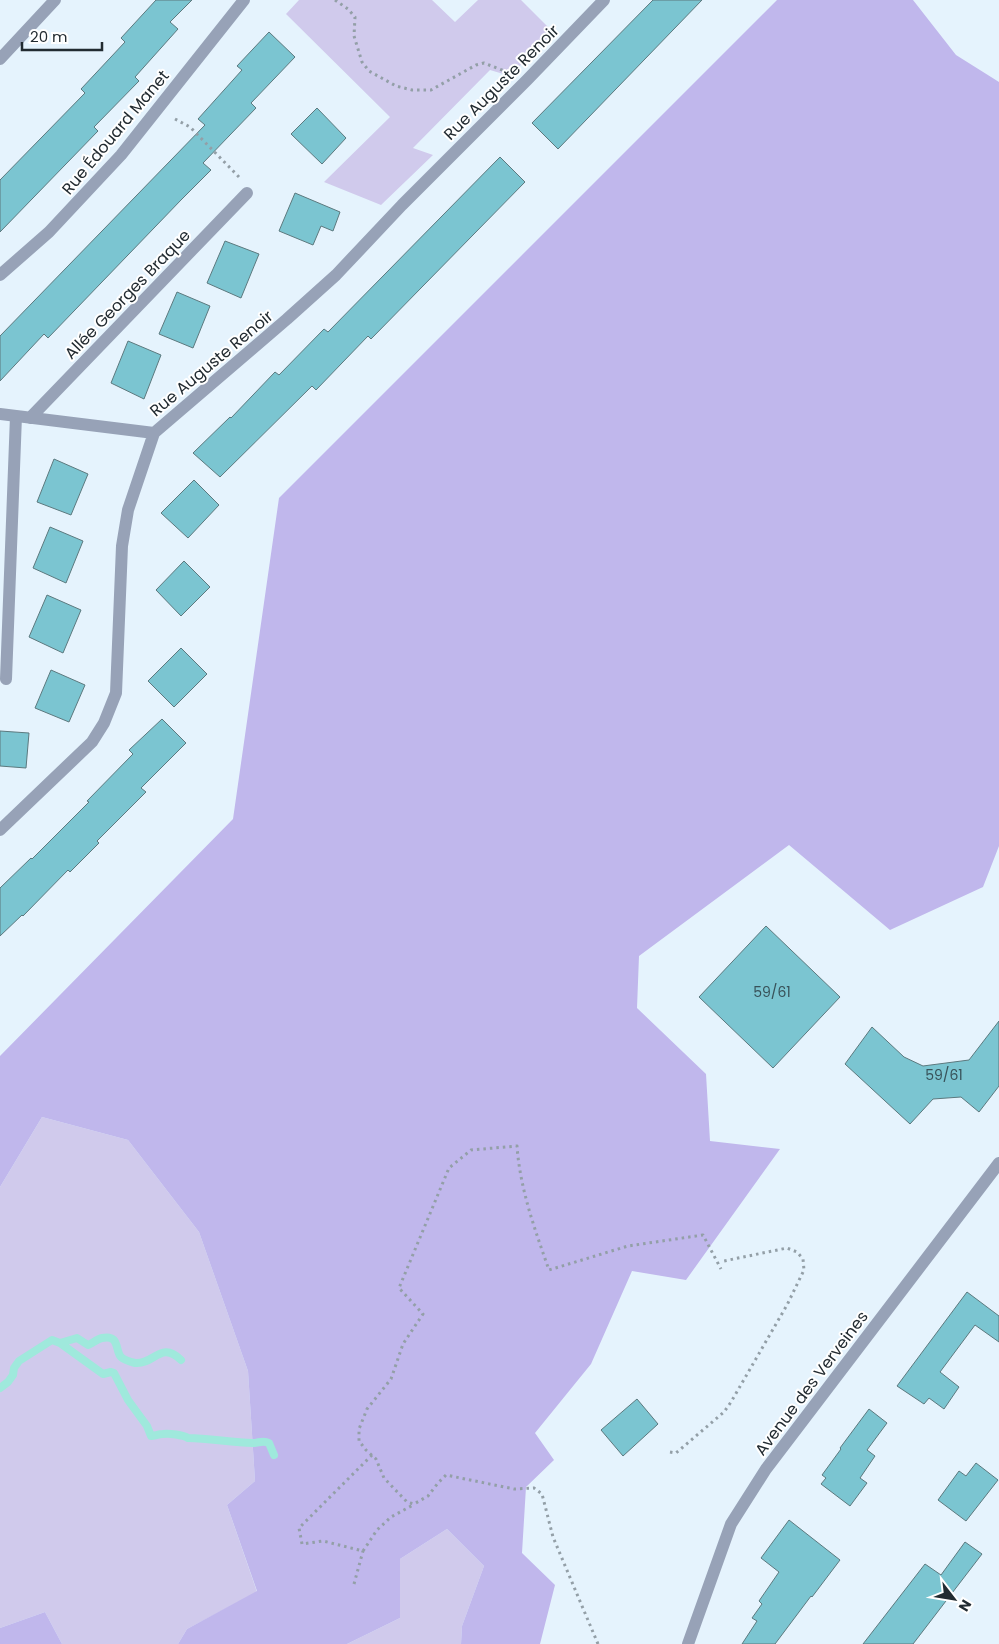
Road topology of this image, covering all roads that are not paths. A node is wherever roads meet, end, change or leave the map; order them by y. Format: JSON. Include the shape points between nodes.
{"nodes":[{"id":1,"x":55,"y":0,"type":"edge"},
{"id":2,"x":244,"y":0,"type":"edge"},
{"id":3,"x":604,"y":0,"type":"edge"},
{"id":4,"x":0,"y":59,"type":"edge"},
{"id":5,"x":247,"y":193,"type":"road end"},
{"id":6,"x":0,"y":275,"type":"edge"},
{"id":7,"x":0,"y":414,"type":"edge"},
{"id":8,"x":16,"y":416,"type":"junction"},
{"id":9,"x":30,"y":418,"type":"junction"},
{"id":10,"x":154,"y":433,"type":"junction"},
{"id":11,"x":6,"y":679,"type":"dead end"},
{"id":12,"x":0,"y":830,"type":"edge"},
{"id":13,"x":999,"y":1163,"type":"edge"},
{"id":14,"x":688,"y":1644,"type":"edge"}],
"edges":[{"from":1,"to":4,"type":"street"},
{"from":2,"to":6,"type":"street","name":"Rue Édouard Manet","via":[[121,155],[49,232]]},
{"from":3,"to":10,"type":"street","name":"Rue Auguste Renoir","via":[[336,274]]},
{"from":5,"to":9,"type":"street","name":"Allée Georges Braque"},
{"from":7,"to":8,"type":"street"},
{"from":8,"to":9,"type":"street"},
{"from":8,"to":11,"type":"street"},
{"from":9,"to":10,"type":"street"},
{"from":10,"to":12,"type":"street","name":"Rue Auguste Renoir","via":[[128,510],[122,546],[116,693],[104,724],[92,742]]},
{"from":13,"to":14,"type":"street","name":"Avenue des Verveines","via":[[766,1469],[730,1524]]}]}
